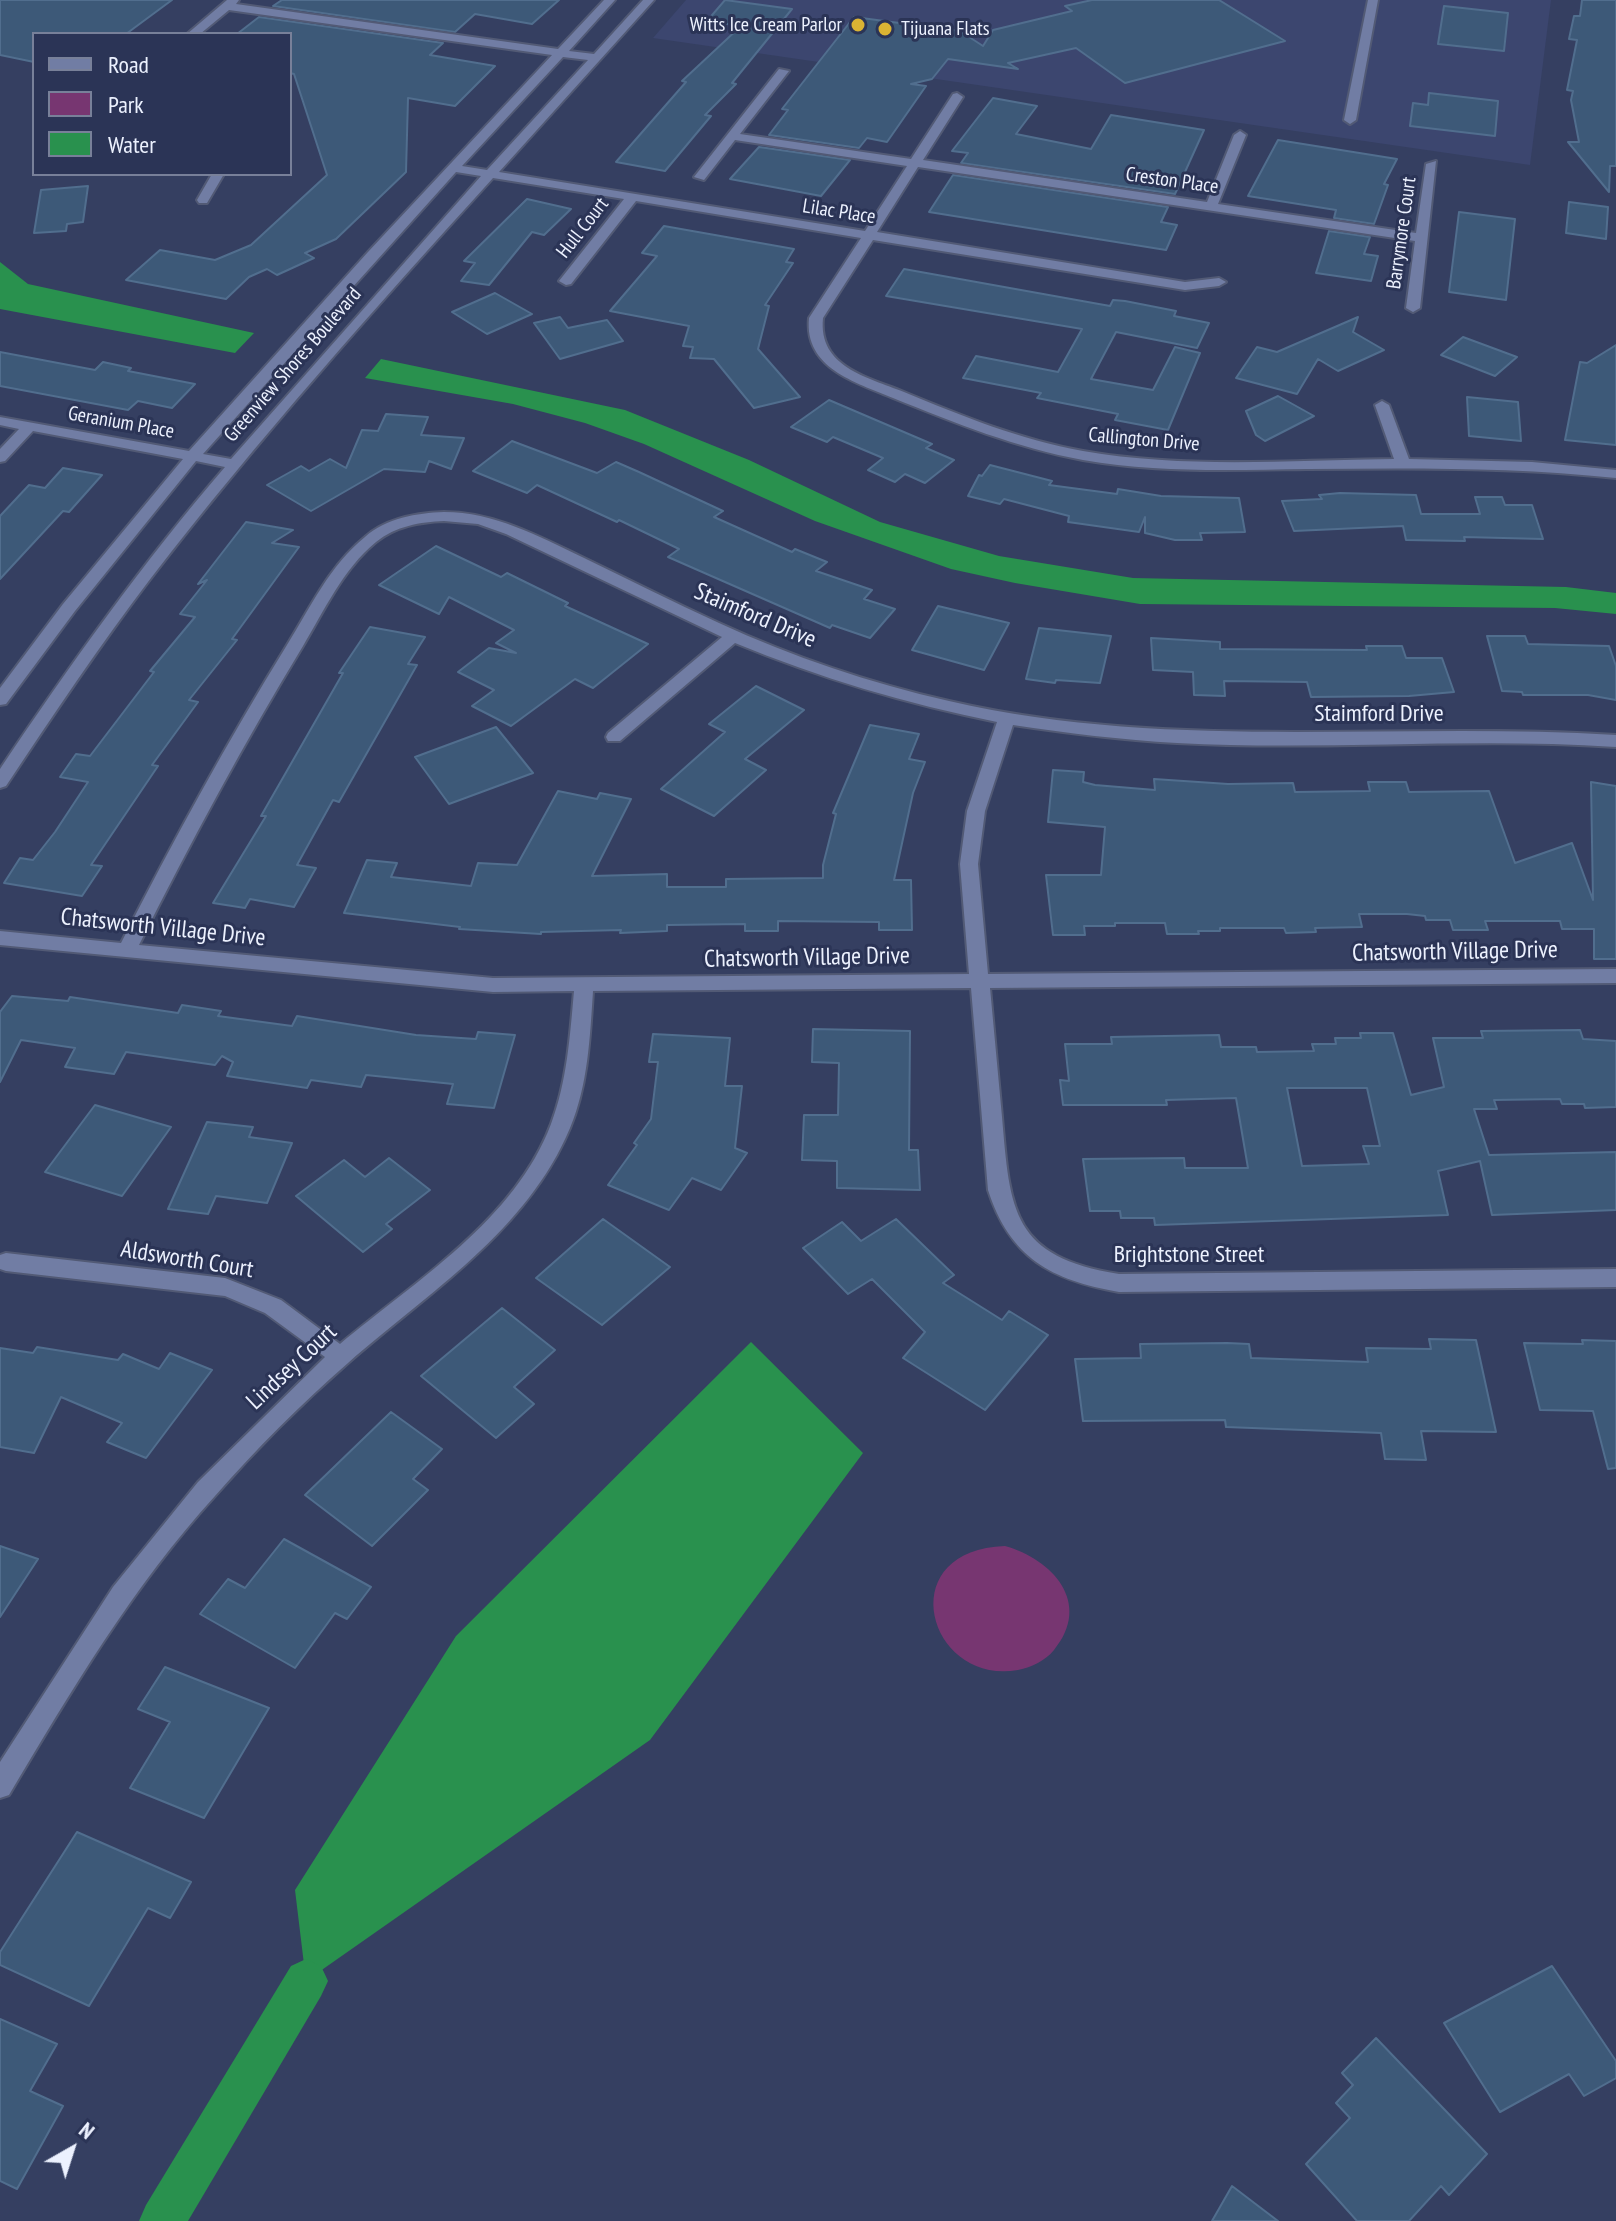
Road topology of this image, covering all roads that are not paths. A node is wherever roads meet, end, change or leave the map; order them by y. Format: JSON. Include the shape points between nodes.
{"nodes":[{"id":1,"x":610,"y":0,"type":"edge"},
{"id":2,"x":649,"y":0,"type":"edge"},
{"id":3,"x":1373,"y":0,"type":"edge"},
{"id":4,"x":231,"y":3,"type":"edge"},
{"id":5,"x":195,"y":32,"type":"edge"},
{"id":6,"x":561,"y":53,"type":"junction"},
{"id":7,"x":596,"y":58,"type":"junction"},
{"id":8,"x":783,"y":71,"type":"dead end"},
{"id":9,"x":957,"y":97,"type":"dead end"},
{"id":10,"x":1350,"y":120,"type":"dead end"},
{"id":11,"x":1240,"y":135,"type":"dead end"},
{"id":12,"x":732,"y":136,"type":"junction"},
{"id":13,"x":915,"y":163,"type":"junction"},
{"id":14,"x":1432,"y":164,"type":"dead end"},
{"id":15,"x":453,"y":168,"type":"junction"},
{"id":16,"x":492,"y":174,"type":"junction"},
{"id":17,"x":217,"y":176,"type":"edge"},
{"id":18,"x":700,"y":177,"type":"dead end"},
{"id":19,"x":631,"y":199,"type":"junction"},
{"id":20,"x":203,"y":200,"type":"dead end"},
{"id":21,"x":1211,"y":207,"type":"junction"},
{"id":22,"x":866,"y":237,"type":"junction"},
{"id":23,"x":1422,"y":238,"type":"junction"},
{"id":24,"x":566,"y":281,"type":"dead end"},
{"id":25,"x":1219,"y":282,"type":"dead end"},
{"id":26,"x":1413,"y":308,"type":"dead end"},
{"id":27,"x":1382,"y":405,"type":"dead end"},
{"id":28,"x":0,"y":421,"type":"edge"},
{"id":29,"x":30,"y":426,"type":"junction"},
{"id":30,"x":192,"y":456,"type":"junction"},
{"id":31,"x":0,"y":458,"type":"edge"},
{"id":32,"x":235,"y":464,"type":"junction"},
{"id":33,"x":1403,"y":464,"type":"junction"},
{"id":34,"x":1616,"y":474,"type":"edge"},
{"id":35,"x":733,"y":636,"type":"junction"},
{"id":36,"x":0,"y":700,"type":"edge"},
{"id":37,"x":1007,"y":717,"type":"junction"},
{"id":38,"x":614,"y":737,"type":"dead end"},
{"id":39,"x":1616,"y":741,"type":"edge"},
{"id":40,"x":0,"y":782,"type":"edge"},
{"id":41,"x":0,"y":938,"type":"edge"},
{"id":42,"x":127,"y":950,"type":"junction"},
{"id":43,"x":1616,"y":976,"type":"edge"},
{"id":44,"x":979,"y":982,"type":"junction"},
{"id":45,"x":584,"y":986,"type":"junction"},
{"id":46,"x":6,"y":1262,"type":"dead end"},
{"id":47,"x":1616,"y":1278,"type":"edge"},
{"id":48,"x":340,"y":1357,"type":"junction"},
{"id":49,"x":3,"y":1774,"type":"edge"}],
"edges":[{"from":1,"to":6,"type":"street","name":"Greenview Shores Boulevard"},
{"from":2,"to":7,"type":"street","name":"Greenview Shores Boulevard"},
{"from":3,"to":10,"type":"street"},
{"from":4,"to":5,"type":"street"},
{"from":4,"to":6,"type":"street"},
{"from":6,"to":7,"type":"street"},
{"from":6,"to":15,"type":"street","name":"Greenview Shores Boulevard"},
{"from":7,"to":16,"type":"street","name":"Greenview Shores Boulevard"},
{"from":8,"to":12,"type":"street"},
{"from":9,"to":13,"type":"street"},
{"from":11,"to":21,"type":"street"},
{"from":12,"to":13,"type":"street","name":"Creston Place"},
{"from":12,"to":18,"type":"street"},
{"from":13,"to":21,"type":"street","name":"Creston Place"},
{"from":13,"to":22,"type":"street"},
{"from":14,"to":23,"type":"street","name":"Barrymore Court"},
{"from":15,"to":16,"type":"street","name":"Lilac Place"},
{"from":15,"to":30,"type":"street","name":"Greenview Shores Boulevard"},
{"from":16,"to":19,"type":"street","name":"Lilac Place"},
{"from":16,"to":32,"type":"street","name":"Greenview Shores Boulevard"},
{"from":17,"to":20,"type":"street"},
{"from":19,"to":22,"type":"street","name":"Lilac Place"},
{"from":19,"to":24,"type":"street","name":"Hull Court"},
{"from":21,"to":23,"type":"street","name":"Creston Place"},
{"from":22,"to":25,"type":"street","name":"Lilac Place","via":[[1185,286]]},
{"from":22,"to":33,"type":"street","name":"Callington Drive","via":[[814,326],[815,341],[825,356],[861,380],[1006,437],[1084,456],[1150,464]]},
{"from":23,"to":26,"type":"street","name":"Barrymore Court"},
{"from":27,"to":33,"type":"street"},
{"from":28,"to":29,"type":"street","name":"Geranium Place"},
{"from":29,"to":30,"type":"street","name":"Geranium Place"},
{"from":29,"to":31,"type":"street"},
{"from":30,"to":32,"type":"street","name":"Geranium Place"},
{"from":30,"to":36,"type":"street","name":"Greenview Shores Boulevard"},
{"from":32,"to":40,"type":"street","name":"Greenview Shores Boulevard","via":[[102,632]]},
{"from":33,"to":34,"type":"street","name":"Callington Drive"},
{"from":35,"to":37,"type":"street","name":"Staimford Drive","via":[[855,681]]},
{"from":35,"to":38,"type":"street"},
{"from":35,"to":42,"type":"street","name":"Staimford Drive","via":[[550,548],[479,520],[432,517],[387,529],[356,553],[278,673]]},
{"from":37,"to":39,"type":"street","name":"Staimford Drive","via":[[1230,739]]},
{"from":37,"to":44,"type":"street","name":"Brightstone Street","via":[[971,837]]},
{"from":41,"to":42,"type":"street","name":"Chatsworth Village Drive"},
{"from":42,"to":45,"type":"street","name":"Chatsworth Village Drive","via":[[493,985]]},
{"from":43,"to":44,"type":"street","name":"Chatsworth Village Drive"},
{"from":44,"to":45,"type":"street","name":"Chatsworth Village Drive"},
{"from":44,"to":47,"type":"street","name":"Brightstone Street","via":[[1002,1207],[1021,1240],[1054,1266],[1119,1283]]},
{"from":45,"to":48,"type":"street","name":"Lindsey Court","via":[[573,1092],[538,1169],[476,1243]]},
{"from":46,"to":48,"type":"street","name":"Aldsworth Court","via":[[247,1292],[285,1312]]},
{"from":48,"to":49,"type":"street","name":"Lindsey Court","via":[[204,1491],[140,1569]]}]}
